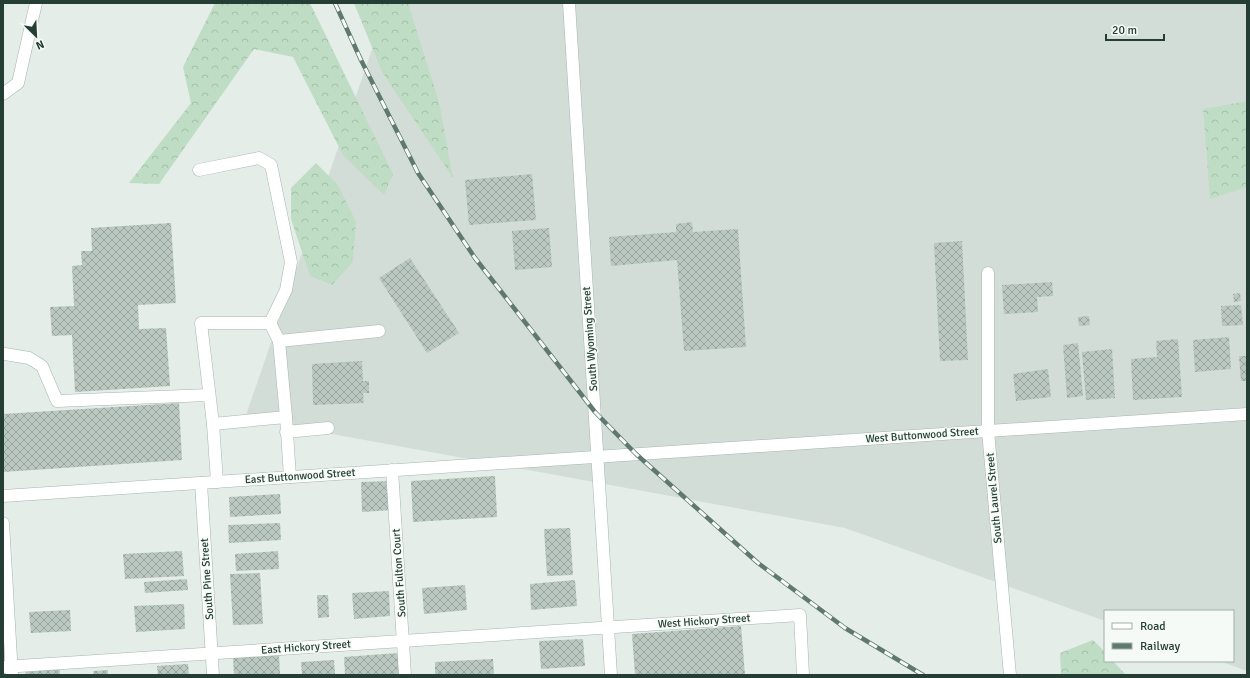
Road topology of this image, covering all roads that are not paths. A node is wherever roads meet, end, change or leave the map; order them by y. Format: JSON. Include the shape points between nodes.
{"nodes":[{"id":1,"x":36,"y":3,"type":"edge"},
{"id":2,"x":569,"y":3,"type":"edge"},
{"id":3,"x":3,"y":94,"type":"edge"},
{"id":4,"x":199,"y":170,"type":"dead end"},
{"id":5,"x":988,"y":273,"type":"dead end"},
{"id":6,"x":270,"y":323,"type":"junction"},
{"id":7,"x":379,"y":331,"type":"dead end"},
{"id":8,"x":279,"y":341,"type":"junction"},
{"id":9,"x":5,"y":354,"type":"dead end"},
{"id":10,"x":209,"y":395,"type":"junction"},
{"id":11,"x":1247,"y":414,"type":"edge"},
{"id":12,"x":286,"y":417,"type":"junction"},
{"id":13,"x":213,"y":424,"type":"junction"},
{"id":14,"x":328,"y":428,"type":"dead end"},
{"id":15,"x":988,"y":431,"type":"junction"},
{"id":16,"x":286,"y":432,"type":"junction"},
{"id":17,"x":597,"y":457,"type":"junction"},
{"id":18,"x":392,"y":470,"type":"junction"},
{"id":19,"x":290,"y":477,"type":"junction"},
{"id":20,"x":217,"y":482,"type":"junction"},
{"id":21,"x":201,"y":483,"type":"junction"},
{"id":22,"x":3,"y":496,"type":"edge"},
{"id":23,"x":3,"y":523,"type":"edge"},
{"id":24,"x":608,"y":627,"type":"junction"},
{"id":25,"x":403,"y":641,"type":"junction"},
{"id":26,"x":212,"y":653,"type":"junction"},
{"id":27,"x":9,"y":669,"type":"edge"},
{"id":28,"x":213,"y":675,"type":"edge"},
{"id":29,"x":405,"y":675,"type":"edge"},
{"id":30,"x":611,"y":675,"type":"edge"},
{"id":31,"x":803,"y":675,"type":"edge"},
{"id":32,"x":1010,"y":675,"type":"edge"}],
"edges":[{"from":1,"to":3,"type":"street","via":[[18,83]]},
{"from":2,"to":17,"type":"street","name":"South Wyoming Street"},
{"from":4,"to":6,"type":"street","via":[[259,158],[271,165],[291,262],[286,290]]},
{"from":5,"to":15,"type":"street","name":"South Laurel Street"},
{"from":6,"to":8,"type":"street"},
{"from":6,"to":10,"type":"street","via":[[201,323]]},
{"from":7,"to":8,"type":"street"},
{"from":8,"to":12,"type":"street"},
{"from":9,"to":10,"type":"street","via":[[29,358],[42,366],[57,401]]},
{"from":10,"to":13,"type":"street"},
{"from":11,"to":15,"type":"street","name":"West Buttonwood Street"},
{"from":12,"to":13,"type":"street"},
{"from":12,"to":16,"type":"street"},
{"from":13,"to":20,"type":"street"},
{"from":14,"to":16,"type":"street"},
{"from":15,"to":17,"type":"street","name":"West Buttonwood Street"},
{"from":15,"to":32,"type":"street","name":"South Laurel Street"},
{"from":16,"to":19,"type":"street"},
{"from":17,"to":18,"type":"street","name":"East Buttonwood Street"},
{"from":17,"to":24,"type":"street","name":"South Wyoming Street"},
{"from":18,"to":19,"type":"street","name":"East Buttonwood Street"},
{"from":18,"to":25,"type":"street","name":"South Fulton Court"},
{"from":19,"to":20,"type":"street","name":"East Buttonwood Street"},
{"from":20,"to":21,"type":"street","name":"East Buttonwood Street"},
{"from":21,"to":22,"type":"street","name":"East Buttonwood Street"},
{"from":21,"to":26,"type":"street","name":"South Pine Street"},
{"from":23,"to":27,"type":"street"},
{"from":24,"to":25,"type":"street","name":"East Hickory Street"},
{"from":24,"to":30,"type":"street","name":"South Wyoming Street"},
{"from":24,"to":31,"type":"street","name":"West Hickory Street","via":[[800,615]]},
{"from":25,"to":26,"type":"street","name":"East Hickory Street"},
{"from":25,"to":29,"type":"street","name":"South Fulton Court"},
{"from":26,"to":27,"type":"street","name":"East Hickory Street"},
{"from":26,"to":28,"type":"street","name":"South Pine Street"}]}
